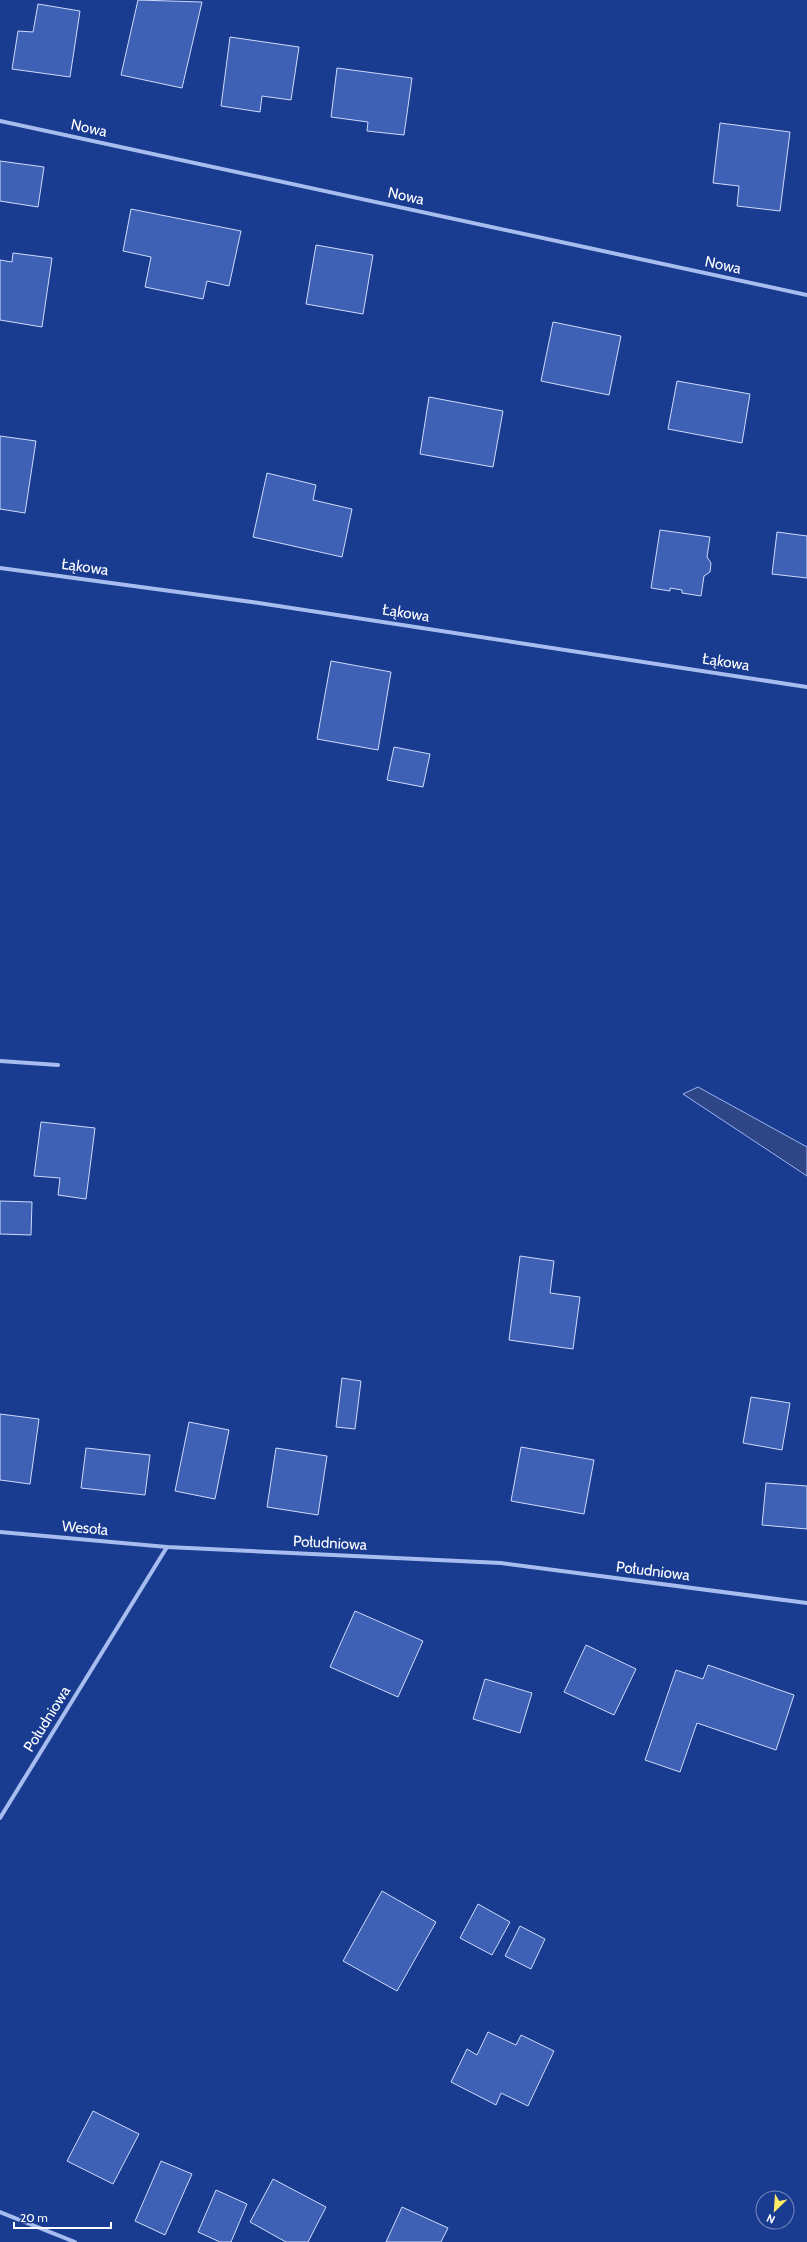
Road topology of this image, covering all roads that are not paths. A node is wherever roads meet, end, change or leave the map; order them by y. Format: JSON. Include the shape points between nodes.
{"nodes":[{"id":1,"x":0,"y":121,"type":"edge"},
{"id":2,"x":807,"y":295,"type":"edge"},
{"id":3,"x":0,"y":568,"type":"edge"},
{"id":4,"x":807,"y":687,"type":"edge"},
{"id":5,"x":0,"y":1061,"type":"edge"},
{"id":6,"x":58,"y":1065,"type":"dead end"},
{"id":7,"x":0,"y":1532,"type":"edge"},
{"id":8,"x":167,"y":1547,"type":"junction"},
{"id":9,"x":807,"y":1603,"type":"edge"},
{"id":10,"x":0,"y":1818,"type":"edge"},
{"id":11,"x":0,"y":2212,"type":"edge"},
{"id":12,"x":75,"y":2242,"type":"edge"}],
"edges":[{"from":1,"to":2,"type":"street","name":"Nowa"},
{"from":3,"to":4,"type":"street","name":"Łąkowa","via":[[268,604]]},
{"from":5,"to":6,"type":"street"},
{"from":7,"to":8,"type":"street","name":"Wesoła"},
{"from":8,"to":9,"type":"street","name":"Południowa","via":[[501,1564]]},
{"from":8,"to":10,"type":"street","name":"Południowa"},
{"from":11,"to":12,"type":"street"}]}
